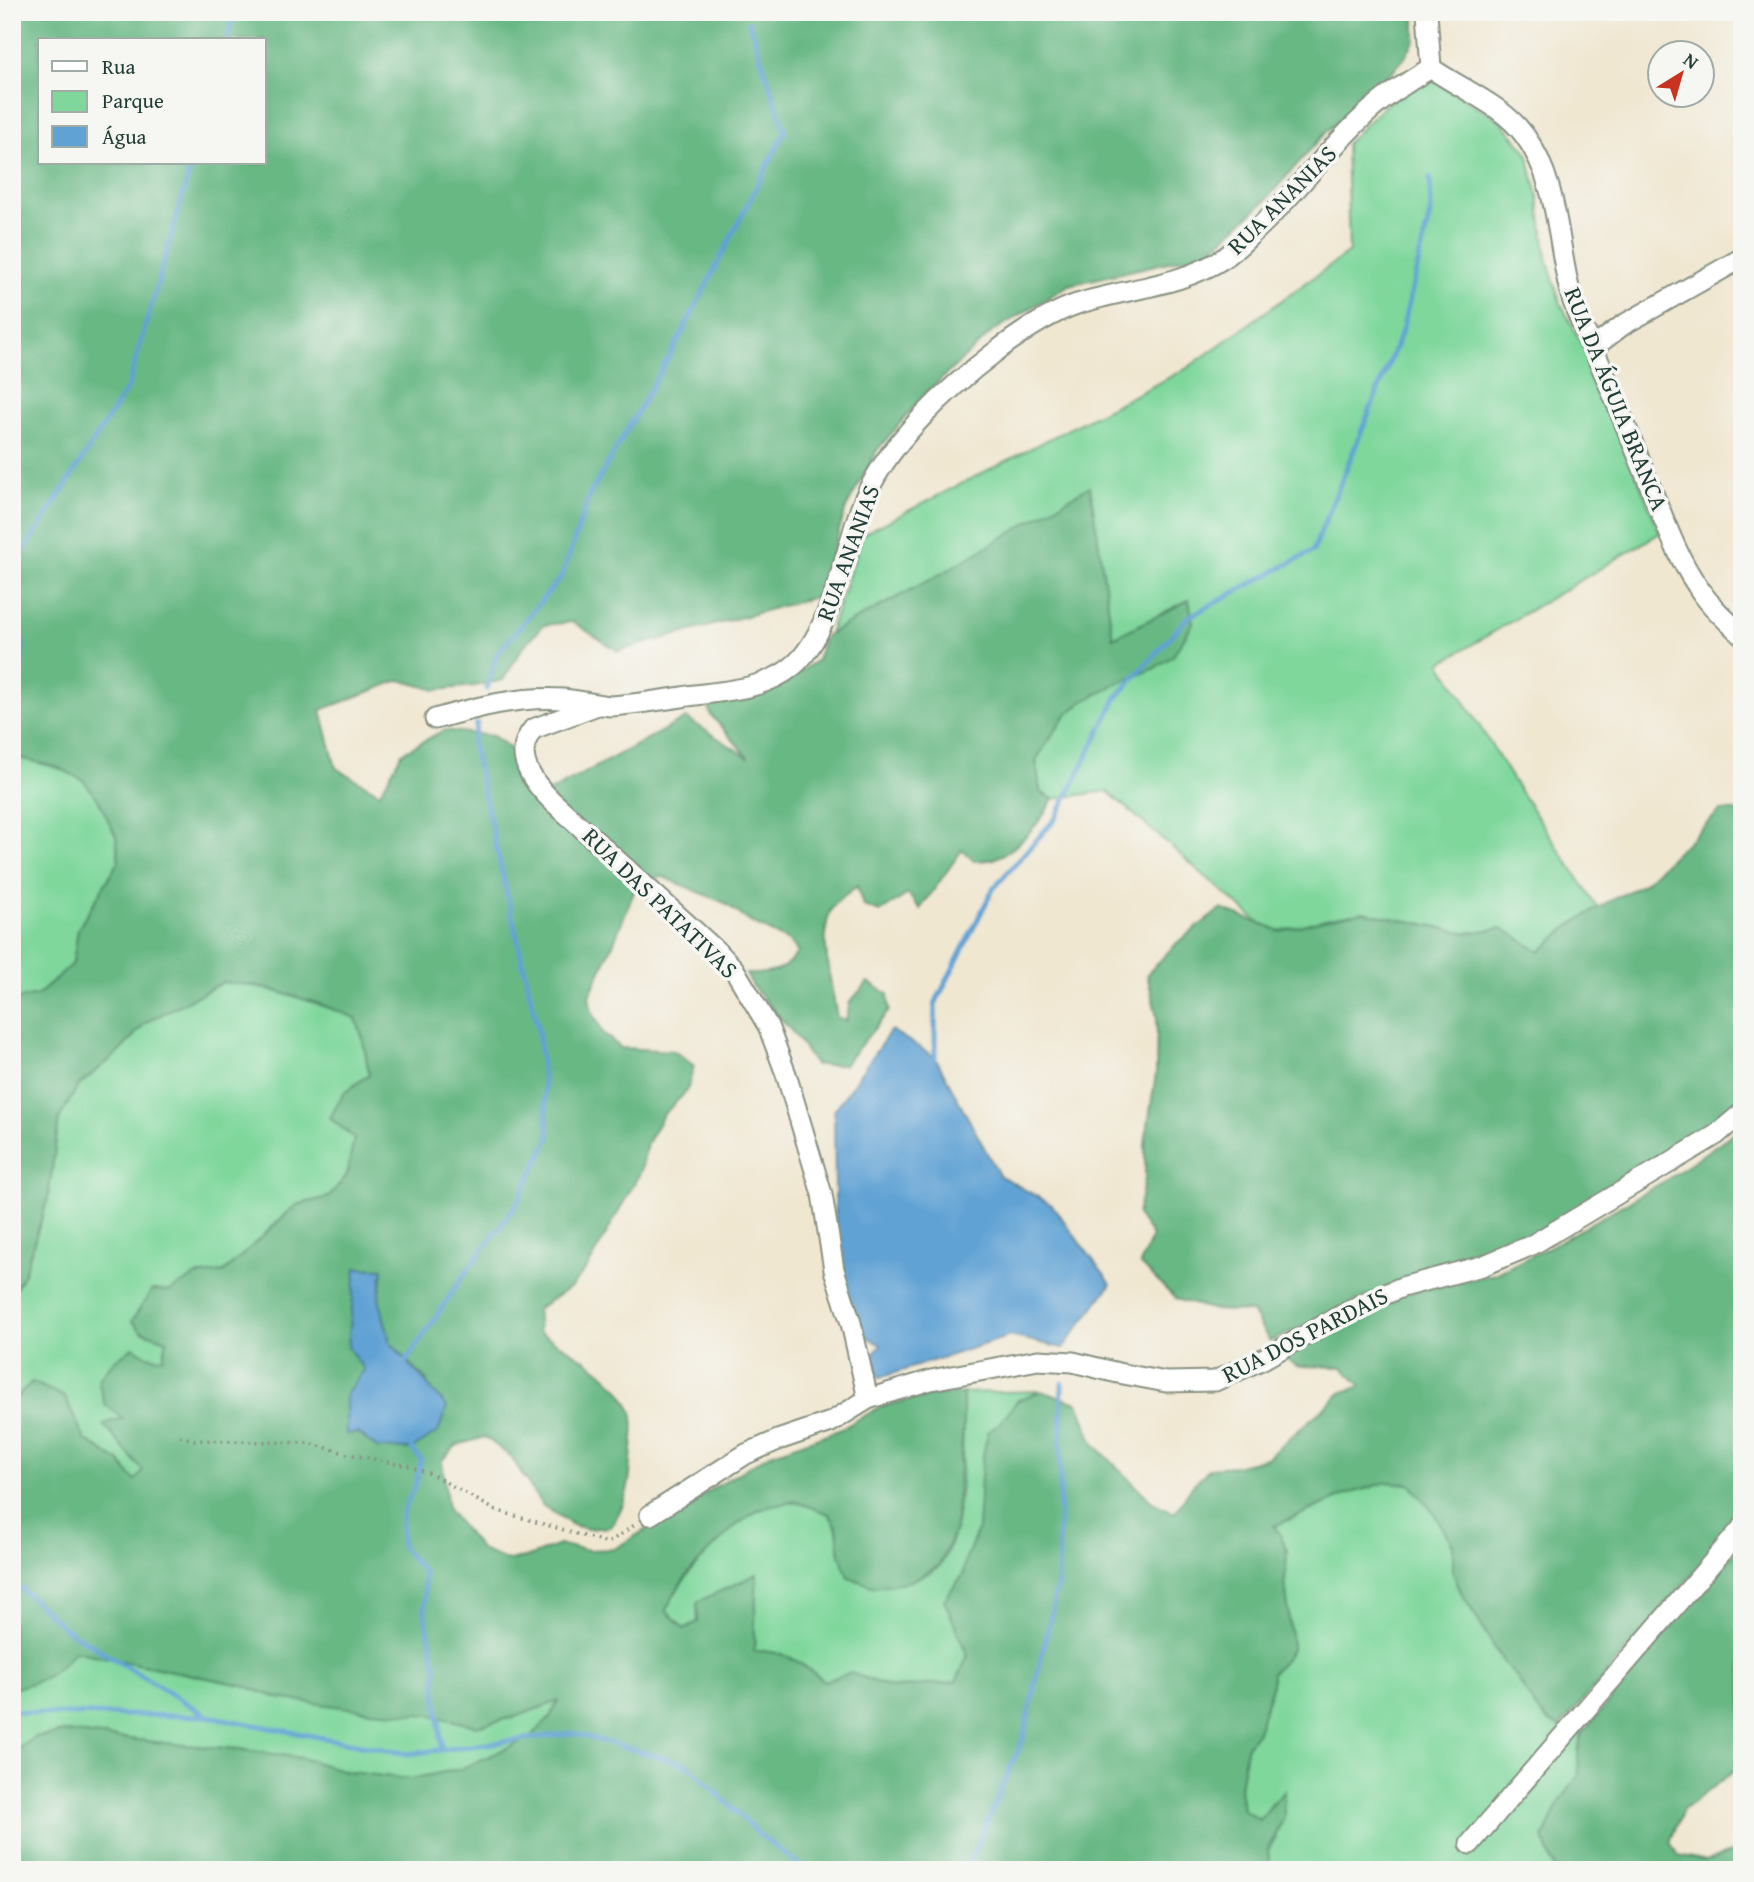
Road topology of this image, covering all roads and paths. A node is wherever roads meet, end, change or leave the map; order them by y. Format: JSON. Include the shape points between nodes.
{"nodes":[{"id":1,"x":1427,"y":12,"type":"edge"},
{"id":2,"x":1431,"y":68,"type":"junction"},
{"id":3,"x":1742,"y":258,"type":"edge"},
{"id":4,"x":1594,"y":346,"type":"junction"},
{"id":5,"x":1742,"y":635,"type":"edge"},
{"id":6,"x":596,"y":705,"type":"junction"},
{"id":7,"x":435,"y":719,"type":"dead end"},
{"id":8,"x":1742,"y":1113,"type":"edge"},
{"id":9,"x":868,"y":1399,"type":"junction"},
{"id":10,"x":180,"y":1436,"type":"dead end"},
{"id":11,"x":650,"y":1516,"type":"joint"},
{"id":12,"x":1742,"y":1528,"type":"edge"},
{"id":13,"x":1470,"y":1844,"type":"dead end"}],
"edges":[{"from":1,"to":2,"type":"street"},
{"from":2,"to":4,"type":"street","name":"RUA DA ÁGUIA BRANCA","via":[[1499,110],[1526,137],[1541,163],[1575,308]]},
{"from":2,"to":6,"type":"street","name":"RUA ANANIAS","via":[[1390,93],[1362,118],[1294,193],[1227,256],[1201,272],[1157,286],[1076,304],[1038,323],[953,387],[919,419],[871,486],[821,627],[791,668],[729,691],[630,705]]},
{"from":3,"to":4,"type":"street"},
{"from":4,"to":5,"type":"street","name":"RUA DA ÁGUIA BRANCA","via":[[1674,544],[1696,585]]},
{"from":6,"to":7,"type":"street","name":"RUA ANANIAS","via":[[567,699],[518,699]]},
{"from":6,"to":9,"type":"street","name":"RUA DAS PATATIVAS","via":[[533,729],[525,746],[526,768],[551,800],[727,961],[768,1026],[822,1194],[834,1270]]},
{"from":8,"to":9,"type":"street","name":"RUA DOS PARDAIS","via":[[1716,1135],[1532,1245],[1482,1266],[1402,1287],[1215,1381],[1166,1382],[1073,1362],[1038,1360],[932,1380]]},
{"from":9,"to":11,"type":"street","name":"RUA DOS PARDAIS","via":[[831,1422],[746,1454]]},
{"from":10,"to":11,"type":"path","via":[[309,1443],[408,1466],[495,1510],[608,1543]]},
{"from":12,"to":13,"type":"street"}]}
